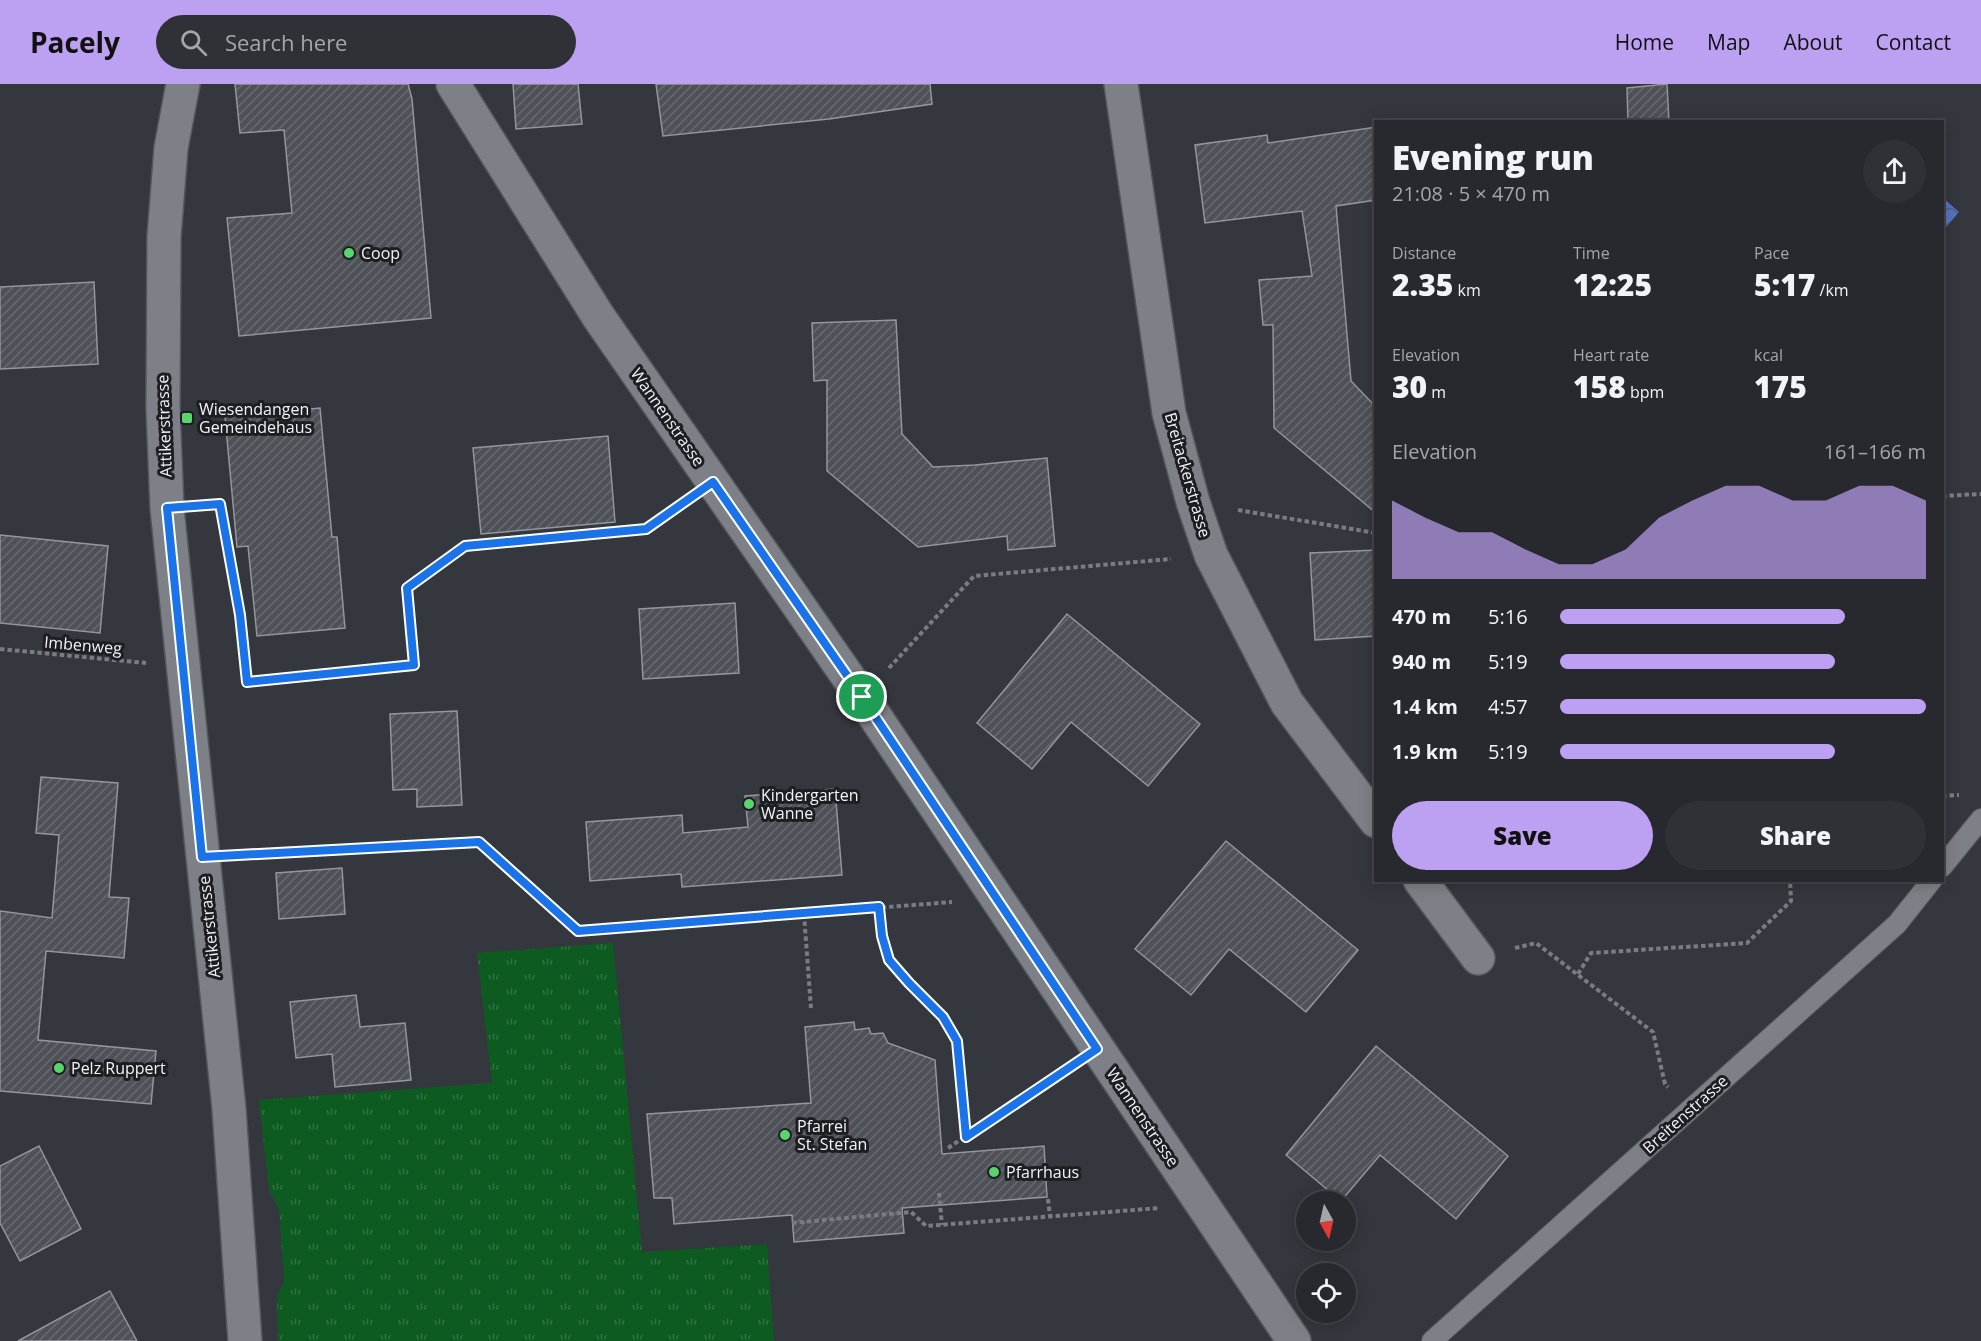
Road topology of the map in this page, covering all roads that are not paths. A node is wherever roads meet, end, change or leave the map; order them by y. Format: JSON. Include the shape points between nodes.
{"nodes":[{"id":1,"x":183,"y":84,"type":"edge"},
{"id":2,"x":453,"y":84,"type":"edge"},
{"id":3,"x":1121,"y":84,"type":"edge"},
{"id":4,"x":1374,"y":818,"type":"edge"},
{"id":5,"x":1981,"y":819,"type":"edge"},
{"id":6,"x":1944,"y":865,"type":"edge"},
{"id":7,"x":1421,"y":882,"type":"edge"},
{"id":8,"x":1930,"y":882,"type":"edge"},
{"id":9,"x":1478,"y":958,"type":"road end"},
{"id":10,"x":245,"y":1341,"type":"edge"},
{"id":11,"x":1294,"y":1341,"type":"edge"},
{"id":12,"x":1432,"y":1341,"type":"edge"}],
"edges":[{"from":1,"to":10,"type":"street","name":"Attikerstrasse","via":[[171,148],[164,237],[167,508],[229,1109]]},
{"from":2,"to":11,"type":"street","name":"Wannenstrasse","via":[[598,316],[862,697]]},
{"from":3,"to":4,"type":"street","name":"Breitackerstrasse","via":[[1169,413],[1192,502],[1211,555],[1287,703]]},
{"from":5,"to":6,"type":"lane"},
{"from":7,"to":9,"type":"street"},
{"from":8,"to":12,"type":"lane","name":"Breitenstrasse","via":[[1897,924]]}]}
